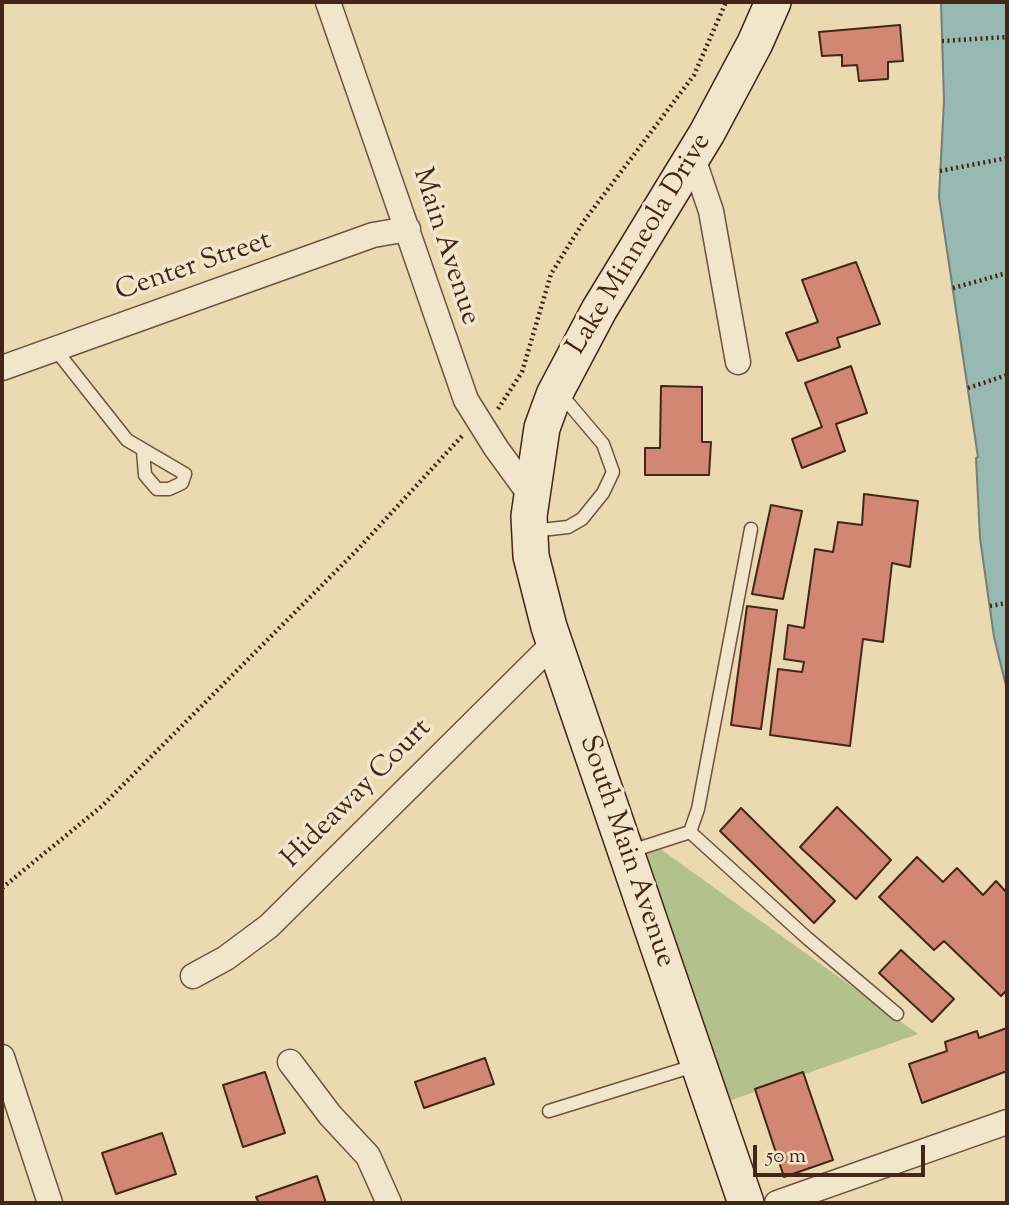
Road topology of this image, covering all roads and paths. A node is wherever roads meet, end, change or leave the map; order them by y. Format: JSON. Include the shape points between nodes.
{"nodes":[{"id":1,"x":328,"y":2,"type":"edge"},
{"id":2,"x":726,"y":2,"type":"edge"},
{"id":3,"x":773,"y":2,"type":"edge"},
{"id":4,"x":1007,"y":37,"type":"edge"},
{"id":5,"x":942,"y":41,"type":"dead end"},
{"id":6,"x":693,"y":158,"type":"junction"},
{"id":7,"x":1007,"y":158,"type":"edge"},
{"id":8,"x":940,"y":171,"type":"dead end"},
{"id":9,"x":408,"y":229,"type":"junction"},
{"id":10,"x":1007,"y":272,"type":"edge"},
{"id":11,"x":953,"y":288,"type":"dead end"},
{"id":12,"x":55,"y":349,"type":"junction"},
{"id":13,"x":738,"y":362,"type":"dead end"},
{"id":14,"x":2,"y":368,"type":"edge"},
{"id":15,"x":1007,"y":375,"type":"edge"},
{"id":16,"x":968,"y":388,"type":"dead end"},
{"id":17,"x":557,"y":390,"type":"junction"},
{"id":18,"x":481,"y":425,"type":"junction"},
{"id":19,"x":143,"y":450,"type":"dead end"},
{"id":20,"x":531,"y":496,"type":"junction"},
{"id":21,"x":751,"y":528,"type":"dead end"},
{"id":22,"x":530,"y":531,"type":"junction"},
{"id":23,"x":1007,"y":603,"type":"edge"},
{"id":24,"x":990,"y":606,"type":"dead end"},
{"id":25,"x":554,"y":643,"type":"junction"},
{"id":26,"x":690,"y":832,"type":"junction"},
{"id":27,"x":624,"y":853,"type":"junction"},
{"id":28,"x":2,"y":888,"type":"edge"},
{"id":29,"x":193,"y":976,"type":"dead end"},
{"id":30,"x":897,"y":1014,"type":"dead end"},
{"id":31,"x":2,"y":1057,"type":"edge"},
{"id":32,"x":289,"y":1062,"type":"dead end"},
{"id":33,"x":698,"y":1065,"type":"junction"},
{"id":34,"x":549,"y":1111,"type":"dead end"},
{"id":35,"x":1007,"y":1122,"type":"edge"},
{"id":36,"x":50,"y":1203,"type":"edge"},
{"id":37,"x":389,"y":1203,"type":"edge"},
{"id":38,"x":746,"y":1203,"type":"edge"},
{"id":39,"x":777,"y":1203,"type":"edge"}],
"edges":[{"from":1,"to":9,"type":"street","name":"Main Avenue"},
{"from":2,"to":18,"type":"path","via":[[694,75],[584,220],[551,274],[523,372],[496,412]]},
{"from":3,"to":6,"type":"street","name":"Lake Minneola Drive"},
{"from":4,"to":5,"type":"path"},
{"from":6,"to":13,"type":"street","via":[[712,211]]},
{"from":6,"to":17,"type":"street","name":"Lake Minneola Drive","via":[[599,310]]},
{"from":7,"to":8,"type":"path"},
{"from":9,"to":12,"type":"street","name":"Center Street","via":[[373,235]]},
{"from":9,"to":18,"type":"street","name":"Main Avenue","via":[[448,356]]},
{"from":10,"to":11,"type":"path"},
{"from":12,"to":14,"type":"street","name":"Center Street"},
{"from":12,"to":19,"type":"lane","via":[[127,440]]},
{"from":15,"to":16,"type":"path"},
{"from":17,"to":20,"type":"street","name":"Lake Minneola Drive","via":[[542,428]]},
{"from":17,"to":22,"type":"lane","via":[[603,444],[613,472],[582,519],[568,527]]},
{"from":18,"to":20,"type":"street","name":"Main Avenue"},
{"from":18,"to":28,"type":"path","via":[[463,435],[359,548],[102,806]]},
{"from":20,"to":22,"type":"street","name":"South Main Avenue"},
{"from":21,"to":26,"type":"lane"},
{"from":22,"to":25,"type":"street","name":"South Main Avenue","via":[[531,556]]},
{"from":23,"to":24,"type":"path"},
{"from":25,"to":27,"type":"street","name":"South Main Avenue"},
{"from":25,"to":29,"type":"street","name":"Hideaway Court","via":[[268,926]]},
{"from":26,"to":27,"type":"lane"},
{"from":26,"to":30,"type":"lane"},
{"from":27,"to":33,"type":"street","name":"South Main Avenue"},
{"from":31,"to":36,"type":"street"},
{"from":32,"to":37,"type":"street","via":[[368,1156]]},
{"from":33,"to":34,"type":"lane"},
{"from":33,"to":38,"type":"street","name":"South Main Avenue"},
{"from":35,"to":39,"type":"street"}]}
